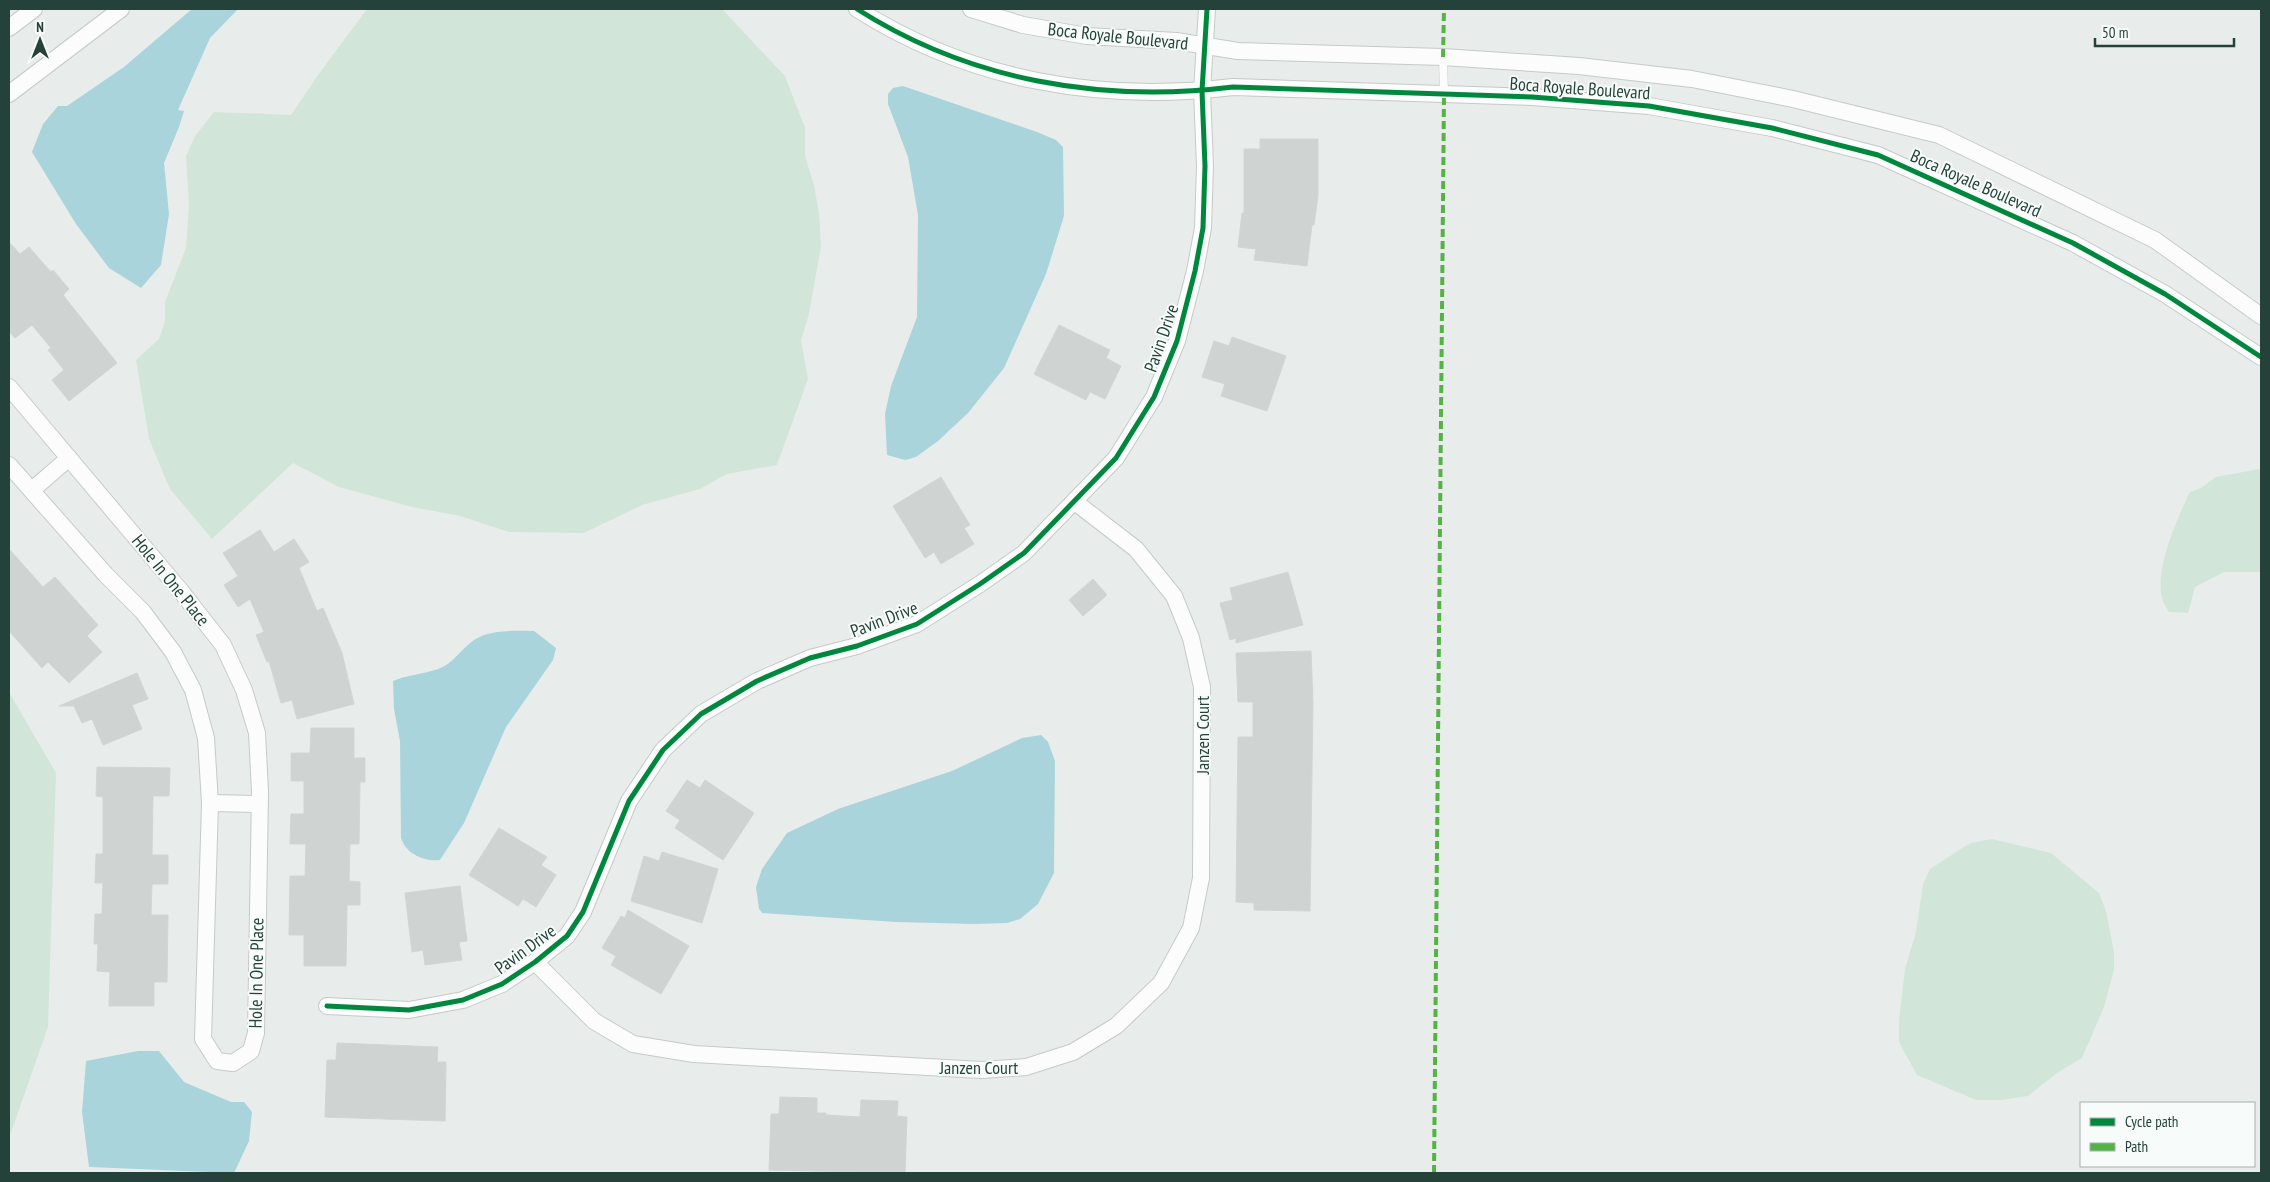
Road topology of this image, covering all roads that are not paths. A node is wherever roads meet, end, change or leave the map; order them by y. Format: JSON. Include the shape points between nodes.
{"nodes":[{"id":1,"x":34,"y":9,"type":"edge"},
{"id":2,"x":120,"y":9,"type":"edge"},
{"id":3,"x":857,"y":9,"type":"edge"},
{"id":4,"x":971,"y":9,"type":"edge"},
{"id":5,"x":1207,"y":9,"type":"edge"},
{"id":6,"x":9,"y":28,"type":"edge"},
{"id":7,"x":1203,"y":46,"type":"junction"},
{"id":8,"x":1443,"y":57,"type":"junction"},
{"id":9,"x":1202,"y":91,"type":"junction"},
{"id":10,"x":9,"y":94,"type":"edge"},
{"id":11,"x":1444,"y":94,"type":"junction"},
{"id":12,"x":2261,"y":316,"type":"edge"},
{"id":13,"x":2261,"y":358,"type":"edge"},
{"id":14,"x":9,"y":387,"type":"edge"},
{"id":15,"x":69,"y":458,"type":"junction"},
{"id":16,"x":9,"y":465,"type":"edge"},
{"id":17,"x":32,"y":490,"type":"junction"},
{"id":18,"x":1075,"y":502,"type":"junction"},
{"id":19,"x":210,"y":803,"type":"junction"},
{"id":20,"x":259,"y":804,"type":"junction"},
{"id":21,"x":535,"y":962,"type":"junction"},
{"id":22,"x":327,"y":1006,"type":"dead end"}],
"edges":[{"from":1,"to":6,"type":"street"},
{"from":2,"to":10,"type":"street"},
{"from":3,"to":9,"type":"street","name":"Boca Royale Boulevard","via":[[928,48],[1012,76],[1105,89]]},
{"from":4,"to":7,"type":"street","name":"Boca Royale Boulevard","via":[[1056,32],[1176,40]]},
{"from":5,"to":7,"type":"street","name":"Pavin Drive"},
{"from":7,"to":8,"type":"street","name":"Boca Royale Boulevard","via":[[1238,51]]},
{"from":7,"to":9,"type":"street","name":"Pavin Drive"},
{"from":8,"to":11,"type":"lane"},
{"from":8,"to":12,"type":"street","name":"Boca Royale Boulevard","via":[[1579,66],[1692,79],[1793,99],[1939,135],[2155,240]]},
{"from":9,"to":11,"type":"street","name":"Boca Royale Boulevard","via":[[1234,87]]},
{"from":9,"to":18,"type":"street","name":"Pavin Drive","via":[[1203,228],[1177,342],[1154,398],[1116,458]]},
{"from":11,"to":13,"type":"street","name":"Boca Royale Boulevard","via":[[1649,106],[1772,128],[1878,155],[2073,243],[2165,294]]},
{"from":14,"to":15,"type":"street","name":"Hole In One Place"},
{"from":15,"to":17,"type":"street"},
{"from":15,"to":20,"type":"street","name":"Hole In One Place","via":[[223,645],[244,690],[257,733]]},
{"from":16,"to":17,"type":"street","name":"Hole In One Place"},
{"from":17,"to":19,"type":"street","name":"Hole In One Place","via":[[106,576],[143,612],[173,652],[193,690],[206,738]]},
{"from":18,"to":21,"type":"street","name":"Pavin Drive","via":[[1024,553],[917,624],[857,646],[810,658],[757,681],[701,714],[663,750],[629,801],[583,912],[567,936]]},
{"from":18,"to":21,"type":"street","name":"Janzen Court","via":[[1136,549],[1174,596],[1191,638],[1202,687],[1201,878],[1191,928],[1161,983],[1116,1026],[1073,1052],[1026,1067],[982,1070],[694,1054],[633,1044],[594,1021]]},
{"from":19,"to":20,"type":"street"},
{"from":19,"to":20,"type":"street","name":"Hole In One Place","via":[[203,1039],[218,1062],[233,1063],[251,1051],[256,1033]]},
{"from":21,"to":22,"type":"street","name":"Pavin Drive","via":[[502,984],[463,1000],[409,1010]]}]}
